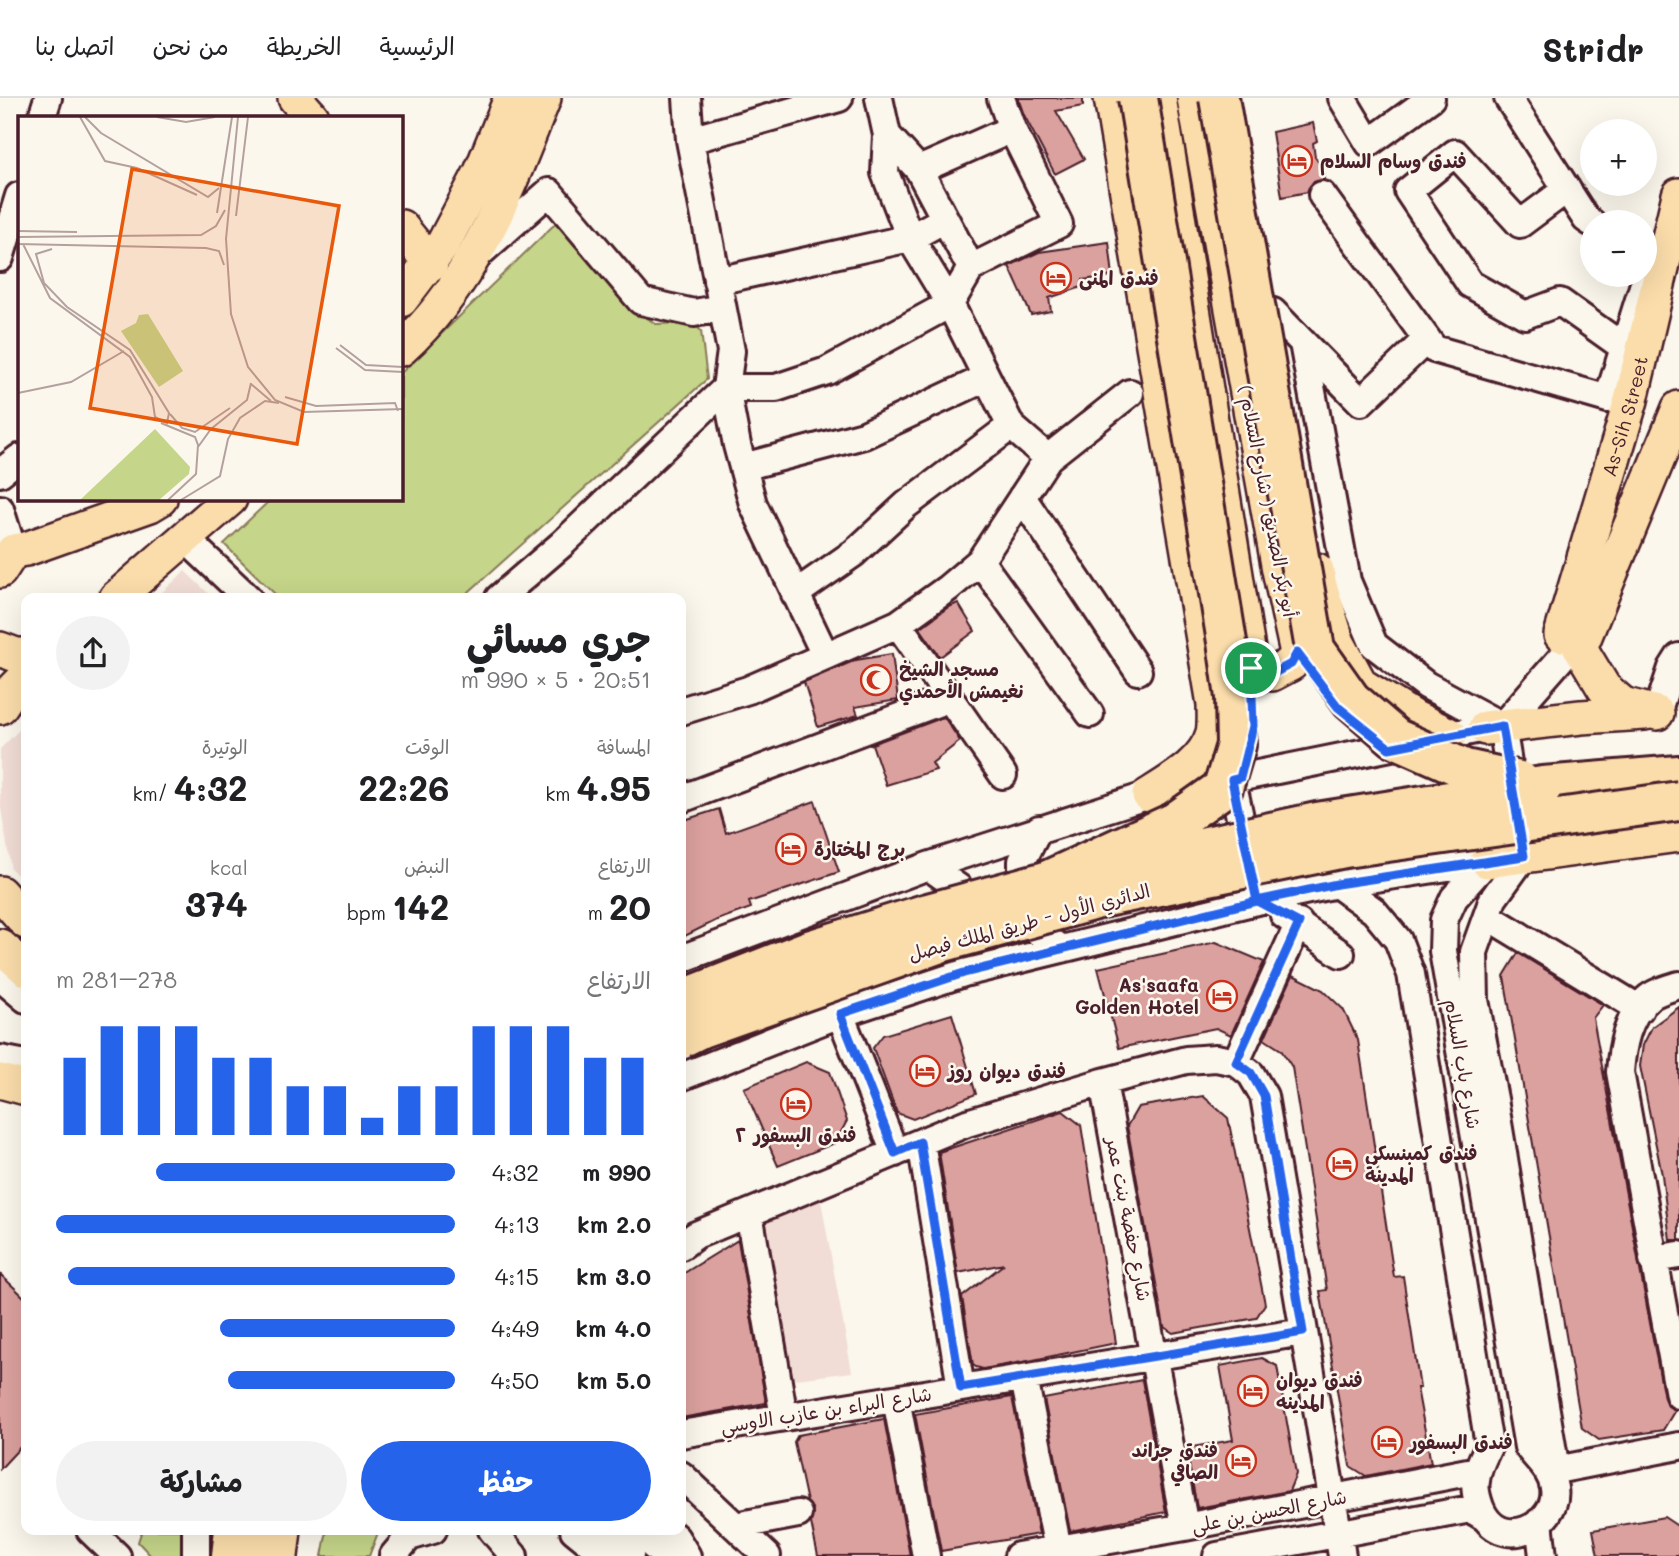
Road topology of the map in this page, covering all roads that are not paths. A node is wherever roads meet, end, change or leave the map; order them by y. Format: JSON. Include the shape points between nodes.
{"nodes":[{"id":1,"x":48,"y":98,"type":"edge"},
{"id":2,"x":511,"y":98,"type":"edge"},
{"id":3,"x":544,"y":98,"type":"edge"},
{"id":4,"x":687,"y":98,"type":"edge"},
{"id":5,"x":839,"y":98,"type":"edge"},
{"id":6,"x":878,"y":98,"type":"edge"},
{"id":7,"x":1002,"y":98,"type":"edge"},
{"id":8,"x":1111,"y":98,"type":"edge"},
{"id":9,"x":1138,"y":98,"type":"edge"},
{"id":10,"x":1159,"y":98,"type":"edge"},
{"id":11,"x":1194,"y":98,"type":"edge"},
{"id":12,"x":1219,"y":98,"type":"edge"},
{"id":13,"x":1237,"y":98,"type":"edge"},
{"id":14,"x":1342,"y":98,"type":"edge"},
{"id":15,"x":1431,"y":98,"type":"edge"},
{"id":16,"x":1508,"y":98,"type":"edge"},
{"id":17,"x":43,"y":116,"type":"edge"},
{"id":18,"x":1012,"y":129,"type":"junction"},
{"id":19,"x":887,"y":135,"type":"junction"},
{"id":20,"x":690,"y":140,"type":"junction"},
{"id":21,"x":919,"y":170,"type":"junction"},
{"id":22,"x":1567,"y":189,"type":"junction"},
{"id":23,"x":1322,"y":195,"type":"dead end"},
{"id":24,"x":18,"y":198,"type":"edge"},
{"id":25,"x":1580,"y":210,"type":"edge"},
{"id":26,"x":946,"y":219,"type":"junction"},
{"id":27,"x":402,"y":227,"type":"edge"},
{"id":28,"x":910,"y":238,"type":"junction"},
{"id":29,"x":1665,"y":241,"type":"edge"},
{"id":30,"x":0,"y":258,"type":"edge"},
{"id":31,"x":471,"y":261,"type":"junction"},
{"id":32,"x":431,"y":264,"type":"junction"},
{"id":33,"x":971,"y":268,"type":"junction"},
{"id":34,"x":717,"y":281,"type":"junction"},
{"id":35,"x":402,"y":299,"type":"edge"},
{"id":36,"x":950,"y":303,"type":"junction"},
{"id":37,"x":722,"y":308,"type":"junction"},
{"id":38,"x":1273,"y":312,"type":"junction"},
{"id":39,"x":1427,"y":339,"type":"junction"},
{"id":40,"x":1303,"y":343,"type":"junction"},
{"id":41,"x":402,"y":348,"type":"edge"},
{"id":42,"x":1632,"y":353,"type":"junction"},
{"id":43,"x":986,"y":378,"type":"junction"},
{"id":44,"x":726,"y":388,"type":"junction"},
{"id":45,"x":1130,"y":393,"type":"dead end"},
{"id":46,"x":1679,"y":408,"type":"edge"},
{"id":47,"x":1011,"y":426,"type":"junction"},
{"id":48,"x":1048,"y":458,"type":"junction"},
{"id":49,"x":18,"y":459,"type":"edge"},
{"id":50,"x":743,"y":467,"type":"junction"},
{"id":51,"x":0,"y":473,"type":"edge"},
{"id":52,"x":1022,"y":497,"type":"junction"},
{"id":53,"x":159,"y":500,"type":"edge"},
{"id":54,"x":229,"y":500,"type":"edge"},
{"id":55,"x":0,"y":509,"type":"edge"},
{"id":56,"x":181,"y":542,"type":"junction"},
{"id":57,"x":1314,"y":551,"type":"junction"},
{"id":58,"x":4,"y":557,"type":"edge"},
{"id":59,"x":980,"y":561,"type":"junction"},
{"id":60,"x":1279,"y":570,"type":"junction"},
{"id":61,"x":122,"y":593,"type":"edge"},
{"id":62,"x":243,"y":593,"type":"edge"},
{"id":63,"x":505,"y":593,"type":"edge"},
{"id":64,"x":795,"y":594,"type":"junction"},
{"id":65,"x":898,"y":624,"type":"junction"},
{"id":66,"x":1568,"y":646,"type":"junction"},
{"id":67,"x":0,"y":649,"type":"edge"},
{"id":68,"x":1297,"y":653,"type":"junction"},
{"id":69,"x":21,"y":655,"type":"edge"},
{"id":70,"x":825,"y":655,"type":"junction"},
{"id":71,"x":1679,"y":657,"type":"edge"},
{"id":72,"x":1251,"y":668,"type":"junction"},
{"id":73,"x":1138,"y":671,"type":"dead end"},
{"id":74,"x":21,"y":682,"type":"edge"},
{"id":75,"x":950,"y":698,"type":"junction"},
{"id":76,"x":0,"y":707,"type":"edge"},
{"id":77,"x":686,"y":709,"type":"edge"},
{"id":78,"x":1090,"y":714,"type":"dead end"},
{"id":79,"x":1672,"y":714,"type":"edge"},
{"id":80,"x":1494,"y":727,"type":"junction"},
{"id":81,"x":1450,"y":736,"type":"junction"},
{"id":82,"x":1389,"y":748,"type":"junction"},
{"id":83,"x":1003,"y":775,"type":"dead end"},
{"id":84,"x":1679,"y":775,"type":"edge"},
{"id":85,"x":1236,"y":779,"type":"junction"},
{"id":86,"x":1543,"y":786,"type":"junction"},
{"id":87,"x":1149,"y":795,"type":"junction"},
{"id":88,"x":686,"y":797,"type":"edge"},
{"id":89,"x":1679,"y":801,"type":"edge"},
{"id":90,"x":1039,"y":829,"type":"junction"},
{"id":91,"x":1679,"y":835,"type":"edge"},
{"id":92,"x":1524,"y":856,"type":"junction"},
{"id":93,"x":1487,"y":861,"type":"junction"},
{"id":94,"x":928,"y":866,"type":"junction"},
{"id":95,"x":1046,"y":881,"type":"junction"},
{"id":96,"x":1337,"y":884,"type":"junction"},
{"id":97,"x":0,"y":893,"type":"edge"},
{"id":98,"x":1257,"y":901,"type":"junction"},
{"id":99,"x":21,"y":916,"type":"edge"},
{"id":100,"x":1487,"y":916,"type":"junction"},
{"id":101,"x":1299,"y":923,"type":"junction"},
{"id":102,"x":0,"y":946,"type":"edge"},
{"id":103,"x":1062,"y":949,"type":"junction"},
{"id":104,"x":1341,"y":954,"type":"dead end"},
{"id":105,"x":686,"y":957,"type":"edge"},
{"id":106,"x":21,"y":965,"type":"edge"},
{"id":107,"x":964,"y":973,"type":"junction"},
{"id":108,"x":0,"y":977,"type":"edge"},
{"id":109,"x":1679,"y":985,"type":"edge"},
{"id":110,"x":21,"y":995,"type":"edge"},
{"id":111,"x":686,"y":998,"type":"edge"},
{"id":112,"x":1640,"y":1009,"type":"junction"},
{"id":113,"x":840,"y":1014,"type":"junction"},
{"id":114,"x":686,"y":1036,"type":"edge"},
{"id":115,"x":0,"y":1059,"type":"edge"},
{"id":116,"x":1236,"y":1062,"type":"junction"},
{"id":117,"x":21,"y":1063,"type":"edge"},
{"id":118,"x":686,"y":1075,"type":"edge"},
{"id":119,"x":0,"y":1081,"type":"edge"},
{"id":120,"x":1103,"y":1082,"type":"junction"},
{"id":121,"x":21,"y":1087,"type":"edge"},
{"id":122,"x":920,"y":1142,"type":"junction"},
{"id":123,"x":895,"y":1153,"type":"junction"},
{"id":124,"x":749,"y":1213,"type":"junction"},
{"id":125,"x":686,"y":1243,"type":"edge"},
{"id":126,"x":1679,"y":1255,"type":"edge"},
{"id":127,"x":1653,"y":1259,"type":"junction"},
{"id":128,"x":1303,"y":1332,"type":"junction"},
{"id":129,"x":1154,"y":1356,"type":"junction"},
{"id":130,"x":1024,"y":1378,"type":"junction"},
{"id":131,"x":961,"y":1388,"type":"junction"},
{"id":132,"x":1679,"y":1395,"type":"edge"},
{"id":133,"x":896,"y":1399,"type":"junction"},
{"id":134,"x":784,"y":1417,"type":"junction"},
{"id":135,"x":686,"y":1433,"type":"edge"},
{"id":136,"x":1679,"y":1446,"type":"edge"},
{"id":137,"x":1478,"y":1470,"type":"junction"},
{"id":138,"x":1552,"y":1470,"type":"junction"},
{"id":139,"x":686,"y":1480,"type":"edge"},
{"id":140,"x":1333,"y":1499,"type":"junction"},
{"id":141,"x":798,"y":1514,"type":"dead end"},
{"id":142,"x":1539,"y":1522,"type":"junction"},
{"id":143,"x":1489,"y":1523,"type":"junction"},
{"id":144,"x":735,"y":1526,"type":"junction"},
{"id":145,"x":1185,"y":1527,"type":"junction"},
{"id":146,"x":95,"y":1535,"type":"edge"},
{"id":147,"x":122,"y":1535,"type":"edge"},
{"id":148,"x":196,"y":1535,"type":"edge"},
{"id":149,"x":218,"y":1535,"type":"edge"},
{"id":150,"x":224,"y":1535,"type":"edge"},
{"id":151,"x":233,"y":1535,"type":"edge"},
{"id":152,"x":261,"y":1535,"type":"edge"},
{"id":153,"x":263,"y":1535,"type":"edge"},
{"id":154,"x":283,"y":1535,"type":"edge"},
{"id":155,"x":416,"y":1535,"type":"edge"},
{"id":156,"x":496,"y":1535,"type":"edge"},
{"id":157,"x":580,"y":1535,"type":"edge"},
{"id":158,"x":607,"y":1535,"type":"edge"},
{"id":159,"x":641,"y":1535,"type":"edge"},
{"id":160,"x":673,"y":1535,"type":"edge"},
{"id":161,"x":1340,"y":1545,"type":"edge"},
{"id":162,"x":1058,"y":1549,"type":"junction"},
{"id":163,"x":117,"y":1556,"type":"edge"},
{"id":164,"x":123,"y":1556,"type":"edge"},
{"id":165,"x":196,"y":1556,"type":"edge"},
{"id":166,"x":216,"y":1556,"type":"edge"},
{"id":167,"x":231,"y":1556,"type":"edge"},
{"id":168,"x":260,"y":1556,"type":"edge"},
{"id":169,"x":270,"y":1556,"type":"edge"},
{"id":170,"x":281,"y":1556,"type":"edge"},
{"id":171,"x":393,"y":1556,"type":"edge"},
{"id":172,"x":514,"y":1556,"type":"edge"},
{"id":173,"x":606,"y":1556,"type":"edge"},
{"id":174,"x":630,"y":1556,"type":"edge"},
{"id":175,"x":665,"y":1556,"type":"edge"},
{"id":176,"x":687,"y":1556,"type":"edge"},
{"id":177,"x":766,"y":1556,"type":"edge"},
{"id":178,"x":926,"y":1556,"type":"edge"},
{"id":179,"x":1018,"y":1556,"type":"edge"},
{"id":180,"x":1217,"y":1556,"type":"edge"},
{"id":181,"x":1505,"y":1556,"type":"edge"},
{"id":182,"x":1543,"y":1556,"type":"edge"}],
"edges":[{"from":1,"to":17,"type":"street"},
{"from":2,"to":32,"type":"main road","via":[[481,172]]},
{"from":3,"to":31,"type":"main road","via":[[503,203]]},
{"from":4,"to":20,"type":"street"},
{"from":5,"to":20,"type":"street"},
{"from":6,"to":19,"type":"street"},
{"from":7,"to":18,"type":"street"},
{"from":8,"to":87,"type":"main road","via":[[1214,704],[1213,732],[1202,755]]},
{"from":9,"to":95,"type":"highway","bridge":true,"via":[[1227,642],[1236,745],[1223,788],[1175,822]]},
{"from":10,"to":72,"type":"main road","name":"( شارع السلام ) أبو بكر الصديق"},
{"from":11,"to":60,"type":"main road","name":"( شارع السلام ) أبو بكر الصديق"},
{"from":12,"to":86,"type":"highway","name":"( شارع السلام ) أبو بكر الصديق","bridge":true,"via":[[1315,649],[1351,700],[1395,738],[1465,769]]},
{"from":13,"to":38,"type":"main road"},
{"from":14,"to":15,"type":"street","via":[[1368,143]]},
{"from":16,"to":22,"type":"street"},
{"from":18,"to":21,"type":"street"},
{"from":18,"to":33,"type":"street","via":[[1059,224]]},
{"from":19,"to":21,"type":"street"},
{"from":19,"to":28,"type":"street","via":[[885,173]]},
{"from":20,"to":34,"type":"street"},
{"from":21,"to":26,"type":"street"},
{"from":22,"to":25,"type":"street"},
{"from":22,"to":42,"type":"street","via":[[1520,224],[1455,153],[1408,191],[1469,284],[1525,315],[1560,302]]},
{"from":23,"to":39,"type":"street"},
{"from":24,"to":30,"type":"street"},
{"from":26,"to":28,"type":"street"},
{"from":26,"to":33,"type":"street"},
{"from":27,"to":32,"type":"main road"},
{"from":28,"to":34,"type":"street"},
{"from":28,"to":36,"type":"street"},
{"from":29,"to":42,"type":"main road","name":"As-Sih Street"},
{"from":31,"to":37,"type":"street","via":[[550,192],[641,301],[694,313]]},
{"from":31,"to":41,"type":"main road","via":[[446,302]]},
{"from":32,"to":35,"type":"main road"},
{"from":33,"to":36,"type":"street"},
{"from":34,"to":37,"type":"street"},
{"from":36,"to":43,"type":"street"},
{"from":36,"to":44,"type":"street","via":[[827,371],[776,388]]},
{"from":37,"to":44,"type":"street","via":[[731,351]]},
{"from":38,"to":40,"type":"street"},
{"from":38,"to":57,"type":"main road"},
{"from":39,"to":40,"type":"street","via":[[1361,402]]},
{"from":39,"to":42,"type":"street","via":[[1434,349],[1608,399]]},
{"from":40,"to":80,"type":"street","via":[[1348,581],[1374,645],[1426,685]]},
{"from":42,"to":66,"type":"main road","name":"As-Sih Street","via":[[1631,400]]},
{"from":43,"to":47,"type":"street"},
{"from":43,"to":50,"type":"street","via":[[863,435]]},
{"from":44,"to":50,"type":"street"},
{"from":44,"to":63,"type":"street"},
{"from":45,"to":48,"type":"street"},
{"from":46,"to":66,"type":"main road","name":"As-Sih Street"},
{"from":47,"to":48,"type":"street"},
{"from":47,"to":64,"type":"street","via":[[906,505],[855,553]]},
{"from":48,"to":52,"type":"street"},
{"from":49,"to":51,"type":"street"},
{"from":50,"to":64,"type":"street","via":[[753,504]]},
{"from":52,"to":59,"type":"street"},
{"from":52,"to":73,"type":"street"},
{"from":53,"to":58,"type":"main road"},
{"from":54,"to":56,"type":"main road"},
{"from":55,"to":58,"type":"street"},
{"from":56,"to":61,"type":"main road"},
{"from":56,"to":62,"type":"street","via":[[193,546]]},
{"from":57,"to":60,"type":"main road"},
{"from":57,"to":81,"type":"main road","via":[[1338,643],[1362,685]]},
{"from":59,"to":65,"type":"street"},
{"from":59,"to":78,"type":"street"},
{"from":60,"to":68,"type":"main road","name":"( شارع السلام ) أبو بكر الصديق"},
{"from":64,"to":70,"type":"street"},
{"from":65,"to":70,"type":"street"},
{"from":65,"to":75,"type":"street"},
{"from":66,"to":79,"type":"main road","via":[[1623,704]]},
{"from":66,"to":80,"type":"street"},
{"from":67,"to":69,"type":"main road"},
{"from":68,"to":72,"type":"main road","via":[[1291,664],[1272,674]]},
{"from":68,"to":82,"type":"main road","via":[[1338,707]]},
{"from":70,"to":77,"type":"street","via":[[748,690]]},
{"from":71,"to":79,"type":"street","via":[[1672,668]]},
{"from":72,"to":85,"type":"main road","name":"( شارع السلام ) أبو بكر الصديق","via":[[1253,726]]},
{"from":74,"to":76,"type":"main road"},
{"from":75,"to":83,"type":"street"},
{"from":75,"to":88,"type":"street"},
{"from":79,"to":80,"type":"main road","via":[[1581,717]]},
{"from":80,"to":81,"type":"street"},
{"from":80,"to":92,"type":"street"},
{"from":81,"to":82,"type":"street"},
{"from":82,"to":85,"type":"street"},
{"from":84,"to":86,"type":"highway","name":"الدائري الأول - طريق الملك فيصل"},
{"from":85,"to":87,"type":"street"},
{"from":85,"to":98,"type":"street"},
{"from":86,"to":95,"type":"highway","name":"الدائري الأول - طريق الملك فيصل","bridge":true,"via":[[1317,822]]},
{"from":87,"to":90,"type":"street"},
{"from":89,"to":114,"type":"highway","name":"الدائري الأول - طريق الملك فيصل","bridge":true,"via":[[1345,848],[1106,897],[940,943]]},
{"from":90,"to":94,"type":"street"},
{"from":90,"to":103,"type":"street","via":[[1022,861],[1022,899],[1038,932]]},
{"from":91,"to":92,"type":"main road"},
{"from":92,"to":93,"type":"main road"},
{"from":92,"to":100,"type":"street","via":[[1493,899]]},
{"from":93,"to":96,"type":"street"},
{"from":93,"to":138,"type":"street","name":"شارع باب السلام","via":[[1454,898],[1444,920],[1443,951],[1528,1447]]},
{"from":94,"to":105,"type":"street"},
{"from":94,"to":107,"type":"street","via":[[959,888],[972,914],[978,946]]},
{"from":95,"to":111,"type":"highway","name":"الدائري الأول - طريق الملك فيصل","bridge":true,"via":[[809,950]]},
{"from":96,"to":98,"type":"street"},
{"from":96,"to":137,"type":"street","name":"شارع باب السلام","via":[[1374,911],[1398,940],[1411,974],[1489,1445]]},
{"from":97,"to":99,"type":"main road"},
{"from":98,"to":101,"type":"street"},
{"from":98,"to":103,"type":"street"},
{"from":100,"to":112,"type":"street"},
{"from":100,"to":138,"type":"street","via":[[1474,952],[1475,1000]]},
{"from":101,"to":104,"type":"street"},
{"from":101,"to":116,"type":"street"},
{"from":102,"to":106,"type":"main road"},
{"from":103,"to":107,"type":"street"},
{"from":107,"to":113,"type":"street"},
{"from":108,"to":110,"type":"street"},
{"from":109,"to":112,"type":"street","via":[[1648,997]]},
{"from":112,"to":127,"type":"street","via":[[1623,1042],[1620,1072]]},
{"from":113,"to":118,"type":"street"},
{"from":113,"to":123,"type":"street"},
{"from":115,"to":117,"type":"street"},
{"from":116,"to":120,"type":"street","via":[[1186,1060]]},
{"from":116,"to":128,"type":"street","via":[[1251,1073],[1264,1096]]},
{"from":119,"to":121,"type":"main road"},
{"from":120,"to":122,"type":"street"},
{"from":120,"to":129,"type":"street","name":"شارع حفصة بنت عمر"},
{"from":122,"to":123,"type":"street"},
{"from":122,"to":131,"type":"street"},
{"from":123,"to":124,"type":"street"},
{"from":124,"to":125,"type":"street"},
{"from":124,"to":134,"type":"street"},
{"from":126,"to":127,"type":"street"},
{"from":127,"to":132,"type":"street"},
{"from":128,"to":129,"type":"street","name":"شارع البراء بن عازب الاوسي"},
{"from":128,"to":140,"type":"street"},
{"from":129,"to":130,"type":"street","name":"شارع البراء بن عازب الاوسي"},
{"from":129,"to":145,"type":"street","name":"شارع حفصة بنت عمر"},
{"from":130,"to":131,"type":"street","name":"شارع البراء بن عازب الاوسي"},
{"from":130,"to":162,"type":"street"},
{"from":131,"to":133,"type":"street","name":"شارع البراء بن عازب الاوسي"},
{"from":133,"to":134,"type":"street","name":"شارع البراء بن عازب الاوسي"},
{"from":133,"to":178,"type":"street"},
{"from":134,"to":135,"type":"street","name":"شارع البراء بن عازب الاوسي"},
{"from":136,"to":138,"type":"street"},
{"from":137,"to":140,"type":"street","name":"شارع الحسن بن على"},
{"from":137,"to":143,"type":"street","via":[[1476,1495]]},
{"from":138,"to":142,"type":"street","via":[[1550,1511]]},
{"from":139,"to":144,"type":"street"},
{"from":140,"to":145,"type":"street","name":"شارع الحسن بن على"},
{"from":140,"to":161,"type":"street"},
{"from":141,"to":144,"type":"street"},
{"from":142,"to":143,"type":"street","name":"شارع الحسن بن على","via":[[1516,1534],[1505,1534]]},
{"from":142,"to":182,"type":"street"},
{"from":143,"to":161,"type":"street","name":"شارع الحسن بن على","via":[[1471,1509]]},
{"from":143,"to":181,"type":"street"},
{"from":144,"to":177,"type":"street"},
{"from":145,"to":162,"type":"street","name":"شارع الحسن بن على"},
{"from":146,"to":163,"type":"street"},
{"from":147,"to":164,"type":"street"},
{"from":148,"to":165,"type":"street"},
{"from":149,"to":166,"type":"main road"},
{"from":150,"to":166,"type":"main road"},
{"from":151,"to":167,"type":"highway"},
{"from":152,"to":168,"type":"highway"},
{"from":153,"to":169,"type":"main road"},
{"from":154,"to":170,"type":"main road"},
{"from":155,"to":171,"type":"street"},
{"from":156,"to":172,"type":"street"},
{"from":157,"to":173,"type":"street"},
{"from":158,"to":174,"type":"street"},
{"from":159,"to":175,"type":"street"},
{"from":160,"to":176,"type":"street"},
{"from":161,"to":180,"type":"street","name":"شارع الحسن بن على"},
{"from":162,"to":179,"type":"street","name":"شارع الحسن بن على"}]}
